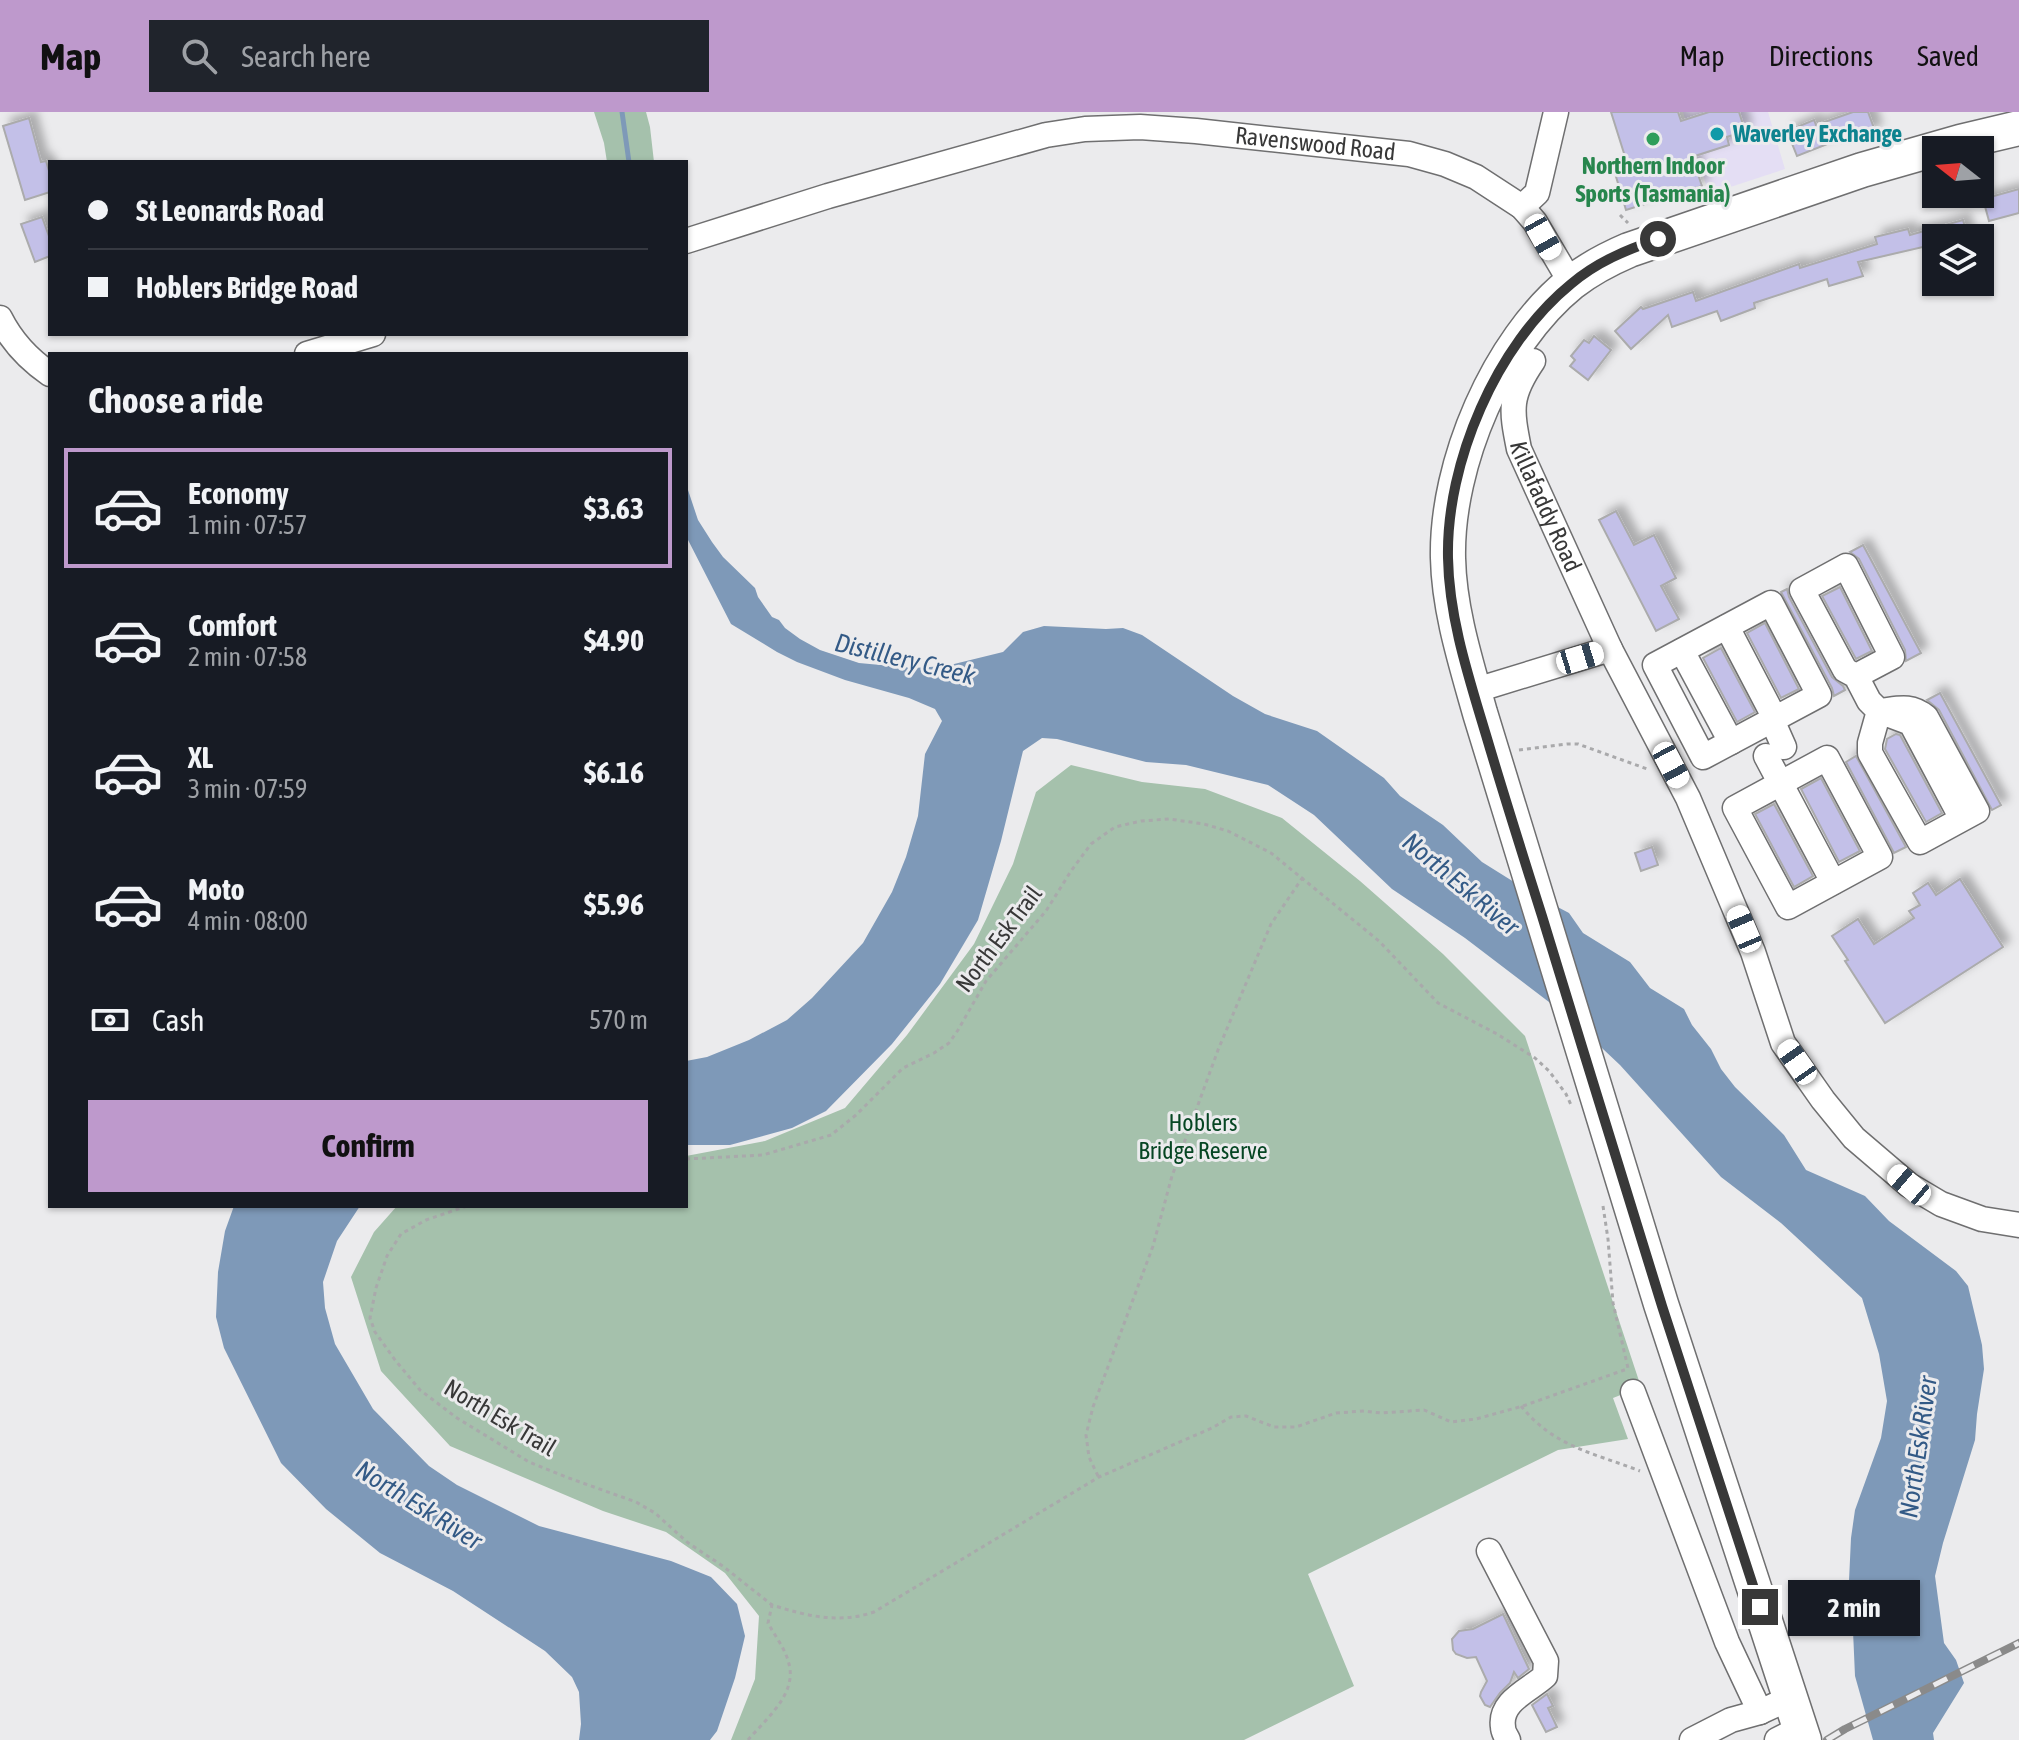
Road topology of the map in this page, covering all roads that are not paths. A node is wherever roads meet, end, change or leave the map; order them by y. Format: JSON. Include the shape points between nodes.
{"nodes":[{"id":1,"x":1556,"y":112,"type":"edge"},
{"id":2,"x":2019,"y":128,"type":"edge"},
{"id":3,"x":1522,"y":207,"type":"junction"},
{"id":4,"x":688,"y":240,"type":"edge"},
{"id":5,"x":1571,"y":283,"type":"junction"},
{"id":6,"x":0,"y":318,"type":"edge"},
{"id":7,"x":366,"y":336,"type":"edge"},
{"id":8,"x":314,"y":352,"type":"edge"},
{"id":9,"x":1533,"y":361,"type":"dead end"},
{"id":10,"x":48,"y":373,"type":"edge"},
{"id":11,"x":1727,"y":627,"type":"junction"},
{"id":12,"x":1610,"y":649,"type":"junction"},
{"id":13,"x":1856,"y":676,"type":"dead end"},
{"id":14,"x":1473,"y":691,"type":"junction"},
{"id":15,"x":1874,"y":706,"type":"junction"},
{"id":16,"x":1772,"y":720,"type":"junction"},
{"id":17,"x":1780,"y":784,"type":"junction"},
{"id":18,"x":1833,"y":882,"type":"junction"},
{"id":19,"x":2019,"y":1225,"type":"edge"},
{"id":20,"x":1631,"y":1380,"type":"road end"},
{"id":21,"x":1489,"y":1551,"type":"dead end"},
{"id":22,"x":1786,"y":1724,"type":"edge"},
{"id":23,"x":1508,"y":1740,"type":"edge"},
{"id":24,"x":1692,"y":1740,"type":"edge"}],
"edges":[{"from":1,"to":3,"type":"street","via":[[1537,193]]},
{"from":2,"to":5,"type":"highway","via":[[1862,170],[1687,229],[1605,260]]},
{"from":3,"to":4,"type":"street","name":"Ravenswood Road","via":[[1476,177],[1409,154],[1123,126],[1046,135]]},
{"from":3,"to":5,"type":"street","name":"Ravenswood Road"},
{"from":5,"to":14,"type":"highway","via":[[1532,323],[1492,384],[1454,492],[1449,573]]},
{"from":6,"to":10,"type":"street","via":[[18,346]]},
{"from":7,"to":8,"type":"street"},
{"from":9,"to":12,"type":"street","name":"Killafaddy Road","via":[[1516,389],[1513,422],[1519,449]]},
{"from":11,"to":16,"type":"street"},
{"from":11,"to":16,"type":"street","via":[[1771,603],[1819,695]]},
{"from":11,"to":16,"type":"street","via":[[1655,665],[1703,757]]},
{"from":12,"to":14,"type":"street"},
{"from":12,"to":19,"type":"street","name":"Killafaddy Road","via":[[1688,798],[1753,952],[1783,1043],[1823,1100],[1854,1138],[1909,1185],[1982,1219]]},
{"from":13,"to":15,"type":"street"},
{"from":14,"to":22,"type":"highway"},
{"from":15,"to":15,"type":"street","via":[[1909,708],[1926,717],[1977,811],[1920,842],[1870,753]]},
{"from":16,"to":17,"type":"street"},
{"from":17,"to":18,"type":"street"},
{"from":17,"to":18,"type":"street","via":[[1735,808],[1788,907]]},
{"from":17,"to":18,"type":"street","via":[[1827,758],[1880,857]]},
{"from":20,"to":22,"type":"street","via":[[1727,1642]]},
{"from":21,"to":23,"type":"street","via":[[1546,1661],[1545,1676],[1512,1700],[1505,1713],[1502,1726]]},
{"from":22,"to":24,"type":"street","via":[[1731,1720]]}]}
